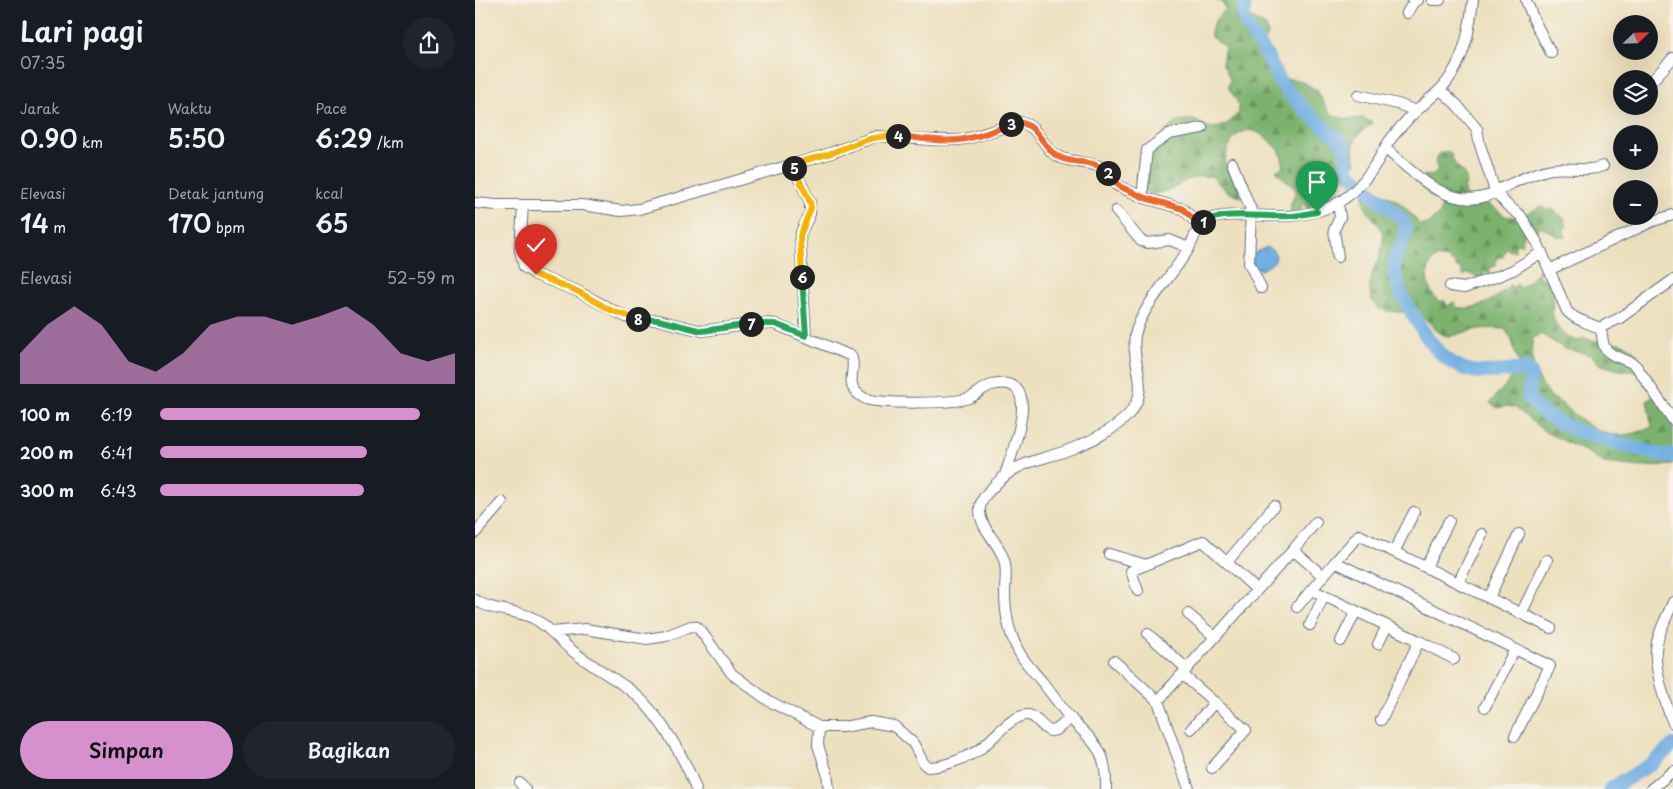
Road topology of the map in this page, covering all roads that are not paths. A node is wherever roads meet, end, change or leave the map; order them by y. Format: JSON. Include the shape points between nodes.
{"nodes":[{"id":1,"x":1413,"y":0,"type":"edge"},
{"id":2,"x":1418,"y":0,"type":"edge"},
{"id":3,"x":1432,"y":0,"type":"edge"},
{"id":4,"x":1440,"y":0,"type":"edge"},
{"id":5,"x":1473,"y":0,"type":"edge"},
{"id":6,"x":1526,"y":0,"type":"edge"},
{"id":7,"x":1407,"y":12,"type":"dead end"},
{"id":8,"x":1551,"y":53,"type":"dead end"},
{"id":9,"x":1673,"y":58,"type":"edge"},
{"id":10,"x":1658,"y":74,"type":"edge"},
{"id":11,"x":1441,"y":91,"type":"junction"},
{"id":12,"x":1358,"y":95,"type":"dead end"},
{"id":13,"x":1416,"y":111,"type":"junction"},
{"id":14,"x":1202,"y":128,"type":"dead end"},
{"id":15,"x":1385,"y":148,"type":"junction"},
{"id":16,"x":1231,"y":163,"type":"dead end"},
{"id":17,"x":792,"y":164,"type":"junction"},
{"id":18,"x":1603,"y":166,"type":"dead end"},
{"id":19,"x":1495,"y":191,"type":"junction"},
{"id":20,"x":1142,"y":197,"type":"junction"},
{"id":21,"x":475,"y":203,"type":"edge"},
{"id":22,"x":1338,"y":204,"type":"junction"},
{"id":23,"x":523,"y":205,"type":"junction"},
{"id":24,"x":1115,"y":211,"type":"dead end"},
{"id":25,"x":1251,"y":215,"type":"junction"},
{"id":26,"x":1673,"y":215,"type":"edge"},
{"id":27,"x":1200,"y":226,"type":"junction"},
{"id":28,"x":1189,"y":248,"type":"junction"},
{"id":29,"x":1542,"y":252,"type":"junction"},
{"id":30,"x":1338,"y":257,"type":"dead end"},
{"id":31,"x":1549,"y":270,"type":"junction"},
{"id":32,"x":1673,"y":280,"type":"edge"},
{"id":33,"x":1450,"y":286,"type":"dead end"},
{"id":34,"x":1261,"y":288,"type":"dead end"},
{"id":35,"x":1599,"y":328,"type":"junction"},
{"id":36,"x":806,"y":336,"type":"junction"},
{"id":37,"x":1673,"y":420,"type":"edge"},
{"id":38,"x":1005,"y":475,"type":"junction"},
{"id":39,"x":502,"y":502,"type":"dead end"},
{"id":40,"x":1275,"y":506,"type":"dead end"},
{"id":41,"x":1414,"y":512,"type":"dead end"},
{"id":42,"x":1449,"y":521,"type":"dead end"},
{"id":43,"x":1316,"y":522,"type":"dead end"},
{"id":44,"x":475,"y":533,"type":"edge"},
{"id":45,"x":1482,"y":534,"type":"dead end"},
{"id":46,"x":1519,"y":534,"type":"dead end"},
{"id":47,"x":1293,"y":550,"type":"junction"},
{"id":48,"x":1394,"y":552,"type":"junction"},
{"id":49,"x":1109,"y":554,"type":"dead end"},
{"id":50,"x":1547,"y":560,"type":"dead end"},
{"id":51,"x":1227,"y":562,"type":"junction"},
{"id":52,"x":1335,"y":562,"type":"junction"},
{"id":53,"x":1146,"y":565,"type":"junction"},
{"id":54,"x":1426,"y":567,"type":"junction"},
{"id":55,"x":1323,"y":576,"type":"junction"},
{"id":56,"x":1458,"y":583,"type":"junction"},
{"id":57,"x":1257,"y":590,"type":"junction"},
{"id":58,"x":1312,"y":590,"type":"junction"},
{"id":59,"x":1138,"y":591,"type":"dead end"},
{"id":60,"x":1324,"y":596,"type":"junction"},
{"id":61,"x":1489,"y":598,"type":"junction"},
{"id":62,"x":475,"y":600,"type":"edge"},
{"id":63,"x":1673,"y":602,"type":"edge"},
{"id":64,"x":1297,"y":607,"type":"dead end"},
{"id":65,"x":1356,"y":611,"type":"junction"},
{"id":66,"x":1188,"y":614,"type":"dead end"},
{"id":67,"x":1521,"y":614,"type":"junction"},
{"id":68,"x":1310,"y":625,"type":"dead end"},
{"id":69,"x":1387,"y":626,"type":"junction"},
{"id":70,"x":1551,"y":628,"type":"dead end"},
{"id":71,"x":553,"y":632,"type":"junction"},
{"id":72,"x":1148,"y":634,"type":"dead end"},
{"id":73,"x":1215,"y":637,"type":"junction"},
{"id":74,"x":1341,"y":642,"type":"dead end"},
{"id":75,"x":1419,"y":642,"type":"junction"},
{"id":76,"x":1378,"y":644,"type":"dead end"},
{"id":77,"x":1515,"y":649,"type":"junction"},
{"id":78,"x":1454,"y":659,"type":"dead end"},
{"id":79,"x":1115,"y":661,"type":"dead end"},
{"id":80,"x":1184,"y":671,"type":"junction"},
{"id":81,"x":1158,"y":701,"type":"junction"},
{"id":82,"x":1215,"y":702,"type":"junction"},
{"id":83,"x":1485,"y":707,"type":"dead end"},
{"id":84,"x":1071,"y":718,"type":"junction"},
{"id":85,"x":1381,"y":720,"type":"dead end"},
{"id":86,"x":1673,"y":723,"type":"edge"},
{"id":87,"x":819,"y":727,"type":"junction"},
{"id":88,"x":1191,"y":729,"type":"dead end"},
{"id":89,"x":1515,"y":736,"type":"dead end"},
{"id":90,"x":1212,"y":768,"type":"dead end"},
{"id":91,"x":1673,"y":771,"type":"edge"},
{"id":92,"x":696,"y":789,"type":"edge"},
{"id":93,"x":829,"y":789,"type":"edge"},
{"id":94,"x":1106,"y":789,"type":"edge"},
{"id":95,"x":1189,"y":789,"type":"edge"},
{"id":96,"x":1651,"y":789,"type":"edge"}],
"edges":[{"from":1,"to":2,"type":"street"},
{"from":1,"to":7,"type":"street"},
{"from":3,"to":4,"type":"street"},
{"from":5,"to":11,"type":"street","via":[[1463,52]]},
{"from":6,"to":8,"type":"street"},
{"from":9,"to":10,"type":"street"},
{"from":11,"to":13,"type":"street"},
{"from":11,"to":19,"type":"street","via":[[1477,129]]},
{"from":12,"to":13,"type":"street"},
{"from":13,"to":15,"type":"street"},
{"from":14,"to":20,"type":"street","via":[[1169,134],[1147,150]]},
{"from":15,"to":19,"type":"street","via":[[1439,191],[1464,198],[1488,196]]},
{"from":15,"to":22,"type":"street","via":[[1364,180]]},
{"from":16,"to":25,"type":"street","via":[[1250,204]]},
{"from":17,"to":20,"type":"street","via":[[877,136],[959,140],[1020,122],[1031,127],[1059,157],[1099,166],[1116,185]]},
{"from":17,"to":23,"type":"street","via":[[639,209],[621,211],[582,205]]},
{"from":17,"to":36,"type":"street","via":[[811,208],[800,236]]},
{"from":18,"to":19,"type":"street","via":[[1593,170],[1544,170]]},
{"from":19,"to":29,"type":"street","via":[[1521,216]]},
{"from":20,"to":27,"type":"street","via":[[1183,209]]},
{"from":21,"to":23,"type":"street"},
{"from":22,"to":25,"type":"street","via":[[1317,212],[1290,216]]},
{"from":22,"to":30,"type":"street","via":[[1341,217],[1334,227]]},
{"from":23,"to":36,"type":"street","via":[[520,250],[524,267],[612,311],[635,319],[658,320],[702,331],[767,323]]},
{"from":24,"to":28,"type":"street","via":[[1141,242],[1170,240]]},
{"from":25,"to":27,"type":"street","via":[[1215,217]]},
{"from":25,"to":34,"type":"street","via":[[1249,263]]},
{"from":26,"to":31,"type":"street","via":[[1653,221]]},
{"from":27,"to":28,"type":"street"},
{"from":28,"to":38,"type":"street","via":[[1151,304],[1136,333],[1140,390],[1131,412],[1101,435],[1069,450],[1025,463]]},
{"from":29,"to":31,"type":"street"},
{"from":29,"to":33,"type":"street","via":[[1496,277],[1464,288]]},
{"from":31,"to":35,"type":"street","via":[[1569,314]]},
{"from":32,"to":35,"type":"street","via":[[1620,318]]},
{"from":35,"to":37,"type":"street","via":[[1606,349],[1636,366]]},
{"from":36,"to":38,"type":"street","via":[[851,356],[853,387],[869,399],[894,403],[954,401],[970,398],[991,385],[1016,388],[1023,400],[1021,418]]},
{"from":38,"to":84,"type":"street","via":[[986,494],[979,512],[985,528],[1003,555],[1010,630],[1022,658]]},
{"from":39,"to":44,"type":"street"},
{"from":40,"to":51,"type":"street"},
{"from":41,"to":48,"type":"street"},
{"from":42,"to":54,"type":"street"},
{"from":43,"to":47,"type":"street"},
{"from":45,"to":56,"type":"street"},
{"from":46,"to":61,"type":"street"},
{"from":47,"to":55,"type":"street"},
{"from":47,"to":57,"type":"street"},
{"from":48,"to":52,"type":"street","via":[[1359,535]]},
{"from":48,"to":54,"type":"street"},
{"from":49,"to":53,"type":"street"},
{"from":50,"to":67,"type":"street"},
{"from":51,"to":53,"type":"street","via":[[1203,541]]},
{"from":51,"to":57,"type":"street"},
{"from":52,"to":55,"type":"street"},
{"from":52,"to":77,"type":"street"},
{"from":53,"to":59,"type":"street","via":[[1131,571]]},
{"from":54,"to":56,"type":"street"},
{"from":55,"to":58,"type":"street"},
{"from":56,"to":61,"type":"street"},
{"from":57,"to":73,"type":"street"},
{"from":58,"to":60,"type":"street"},
{"from":58,"to":64,"type":"street"},
{"from":60,"to":65,"type":"street"},
{"from":60,"to":68,"type":"street"},
{"from":61,"to":67,"type":"street"},
{"from":62,"to":71,"type":"street","via":[[489,608],[532,618]]},
{"from":63,"to":86,"type":"street","via":[[1655,651]]},
{"from":65,"to":69,"type":"street"},
{"from":65,"to":74,"type":"street"},
{"from":66,"to":73,"type":"street"},
{"from":67,"to":70,"type":"street"},
{"from":69,"to":75,"type":"street"},
{"from":69,"to":76,"type":"street"},
{"from":71,"to":87,"type":"street","via":[[591,630],[647,639],[695,626],[732,674],[769,702]]},
{"from":71,"to":92,"type":"street","via":[[572,651],[648,706],[681,758]]},
{"from":72,"to":80,"type":"street"},
{"from":73,"to":80,"type":"street"},
{"from":75,"to":78,"type":"street"},
{"from":75,"to":85,"type":"street"},
{"from":77,"to":83,"type":"street"},
{"from":77,"to":89,"type":"street","via":[[1550,666]]},
{"from":79,"to":81,"type":"street"},
{"from":80,"to":81,"type":"street"},
{"from":80,"to":82,"type":"street"},
{"from":81,"to":95,"type":"street"},
{"from":82,"to":88,"type":"street"},
{"from":82,"to":90,"type":"street","via":[[1247,730]]},
{"from":84,"to":87,"type":"street","via":[[1050,731],[1032,717],[1023,716],[976,752],[930,767],[925,765],[909,738],[894,726],[871,722]]},
{"from":84,"to":94,"type":"street","via":[[1090,736],[1101,753]]},
{"from":87,"to":93,"type":"street","via":[[818,745]]},
{"from":91,"to":96,"type":"street"}]}
